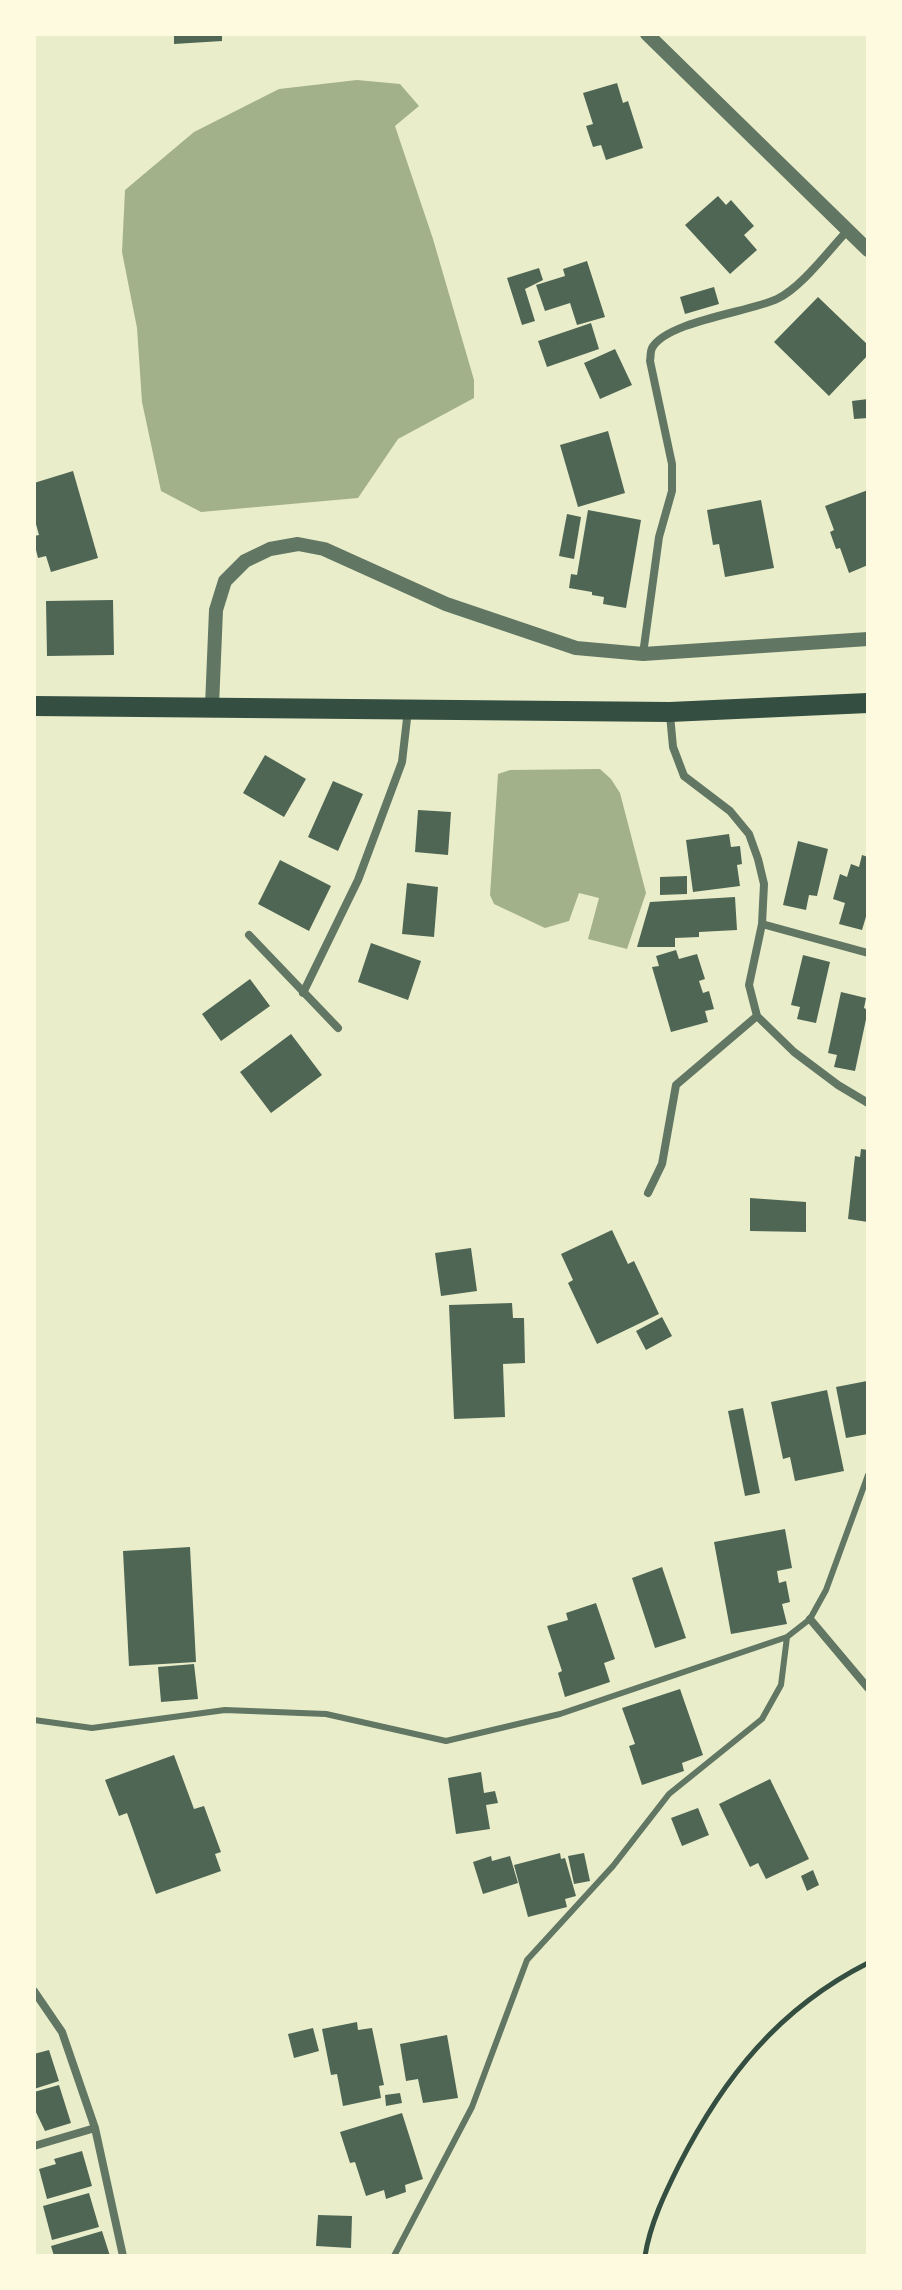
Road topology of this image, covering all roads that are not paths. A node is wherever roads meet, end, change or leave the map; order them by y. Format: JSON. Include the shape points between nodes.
{"nodes":[{"id":1,"x":647,"y":34,"type":"edge"},
{"id":2,"x":848,"y":230,"type":"junction"},
{"id":3,"x":868,"y":250,"type":"edge"},
{"id":4,"x":868,"y":639,"type":"edge"},
{"id":5,"x":643,"y":654,"type":"junction"},
{"id":6,"x":868,"y":703,"type":"edge"},
{"id":7,"x":34,"y":706,"type":"edge"},
{"id":8,"x":212,"y":706,"type":"junction"},
{"id":9,"x":408,"y":710,"type":"junction"},
{"id":10,"x":670,"y":712,"type":"junction"},
{"id":11,"x":762,"y":924,"type":"junction"},
{"id":12,"x":249,"y":935,"type":"dead end"},
{"id":13,"x":868,"y":953,"type":"edge"},
{"id":14,"x":303,"y":993,"type":"junction"},
{"id":15,"x":757,"y":1016,"type":"junction"},
{"id":16,"x":338,"y":1028,"type":"dead end"},
{"id":17,"x":868,"y":1103,"type":"edge"},
{"id":18,"x":648,"y":1193,"type":"dead end"},
{"id":19,"x":868,"y":1475,"type":"edge"},
{"id":20,"x":810,"y":1619,"type":"junction"},
{"id":21,"x":787,"y":1637,"type":"junction"},
{"id":22,"x":868,"y":1688,"type":"edge"},
{"id":23,"x":34,"y":1720,"type":"edge"},
{"id":24,"x":34,"y":1991,"type":"edge"},
{"id":25,"x":95,"y":2128,"type":"junction"},
{"id":26,"x":34,"y":2146,"type":"edge"},
{"id":27,"x":123,"y":2256,"type":"edge"},
{"id":28,"x":394,"y":2256,"type":"edge"}],
"edges":[{"from":1,"to":2,"type":"street"},
{"from":2,"to":3,"type":"street"},
{"from":2,"to":5,"type":"street","via":[[780,298],[687,327],[652,348],[672,491],[659,537]]},
{"from":4,"to":5,"type":"street"},
{"from":5,"to":8,"type":"street","via":[[576,648],[446,604],[324,549],[298,544],[245,561],[225,581],[216,610]]},
{"from":6,"to":10,"type":"main road"},
{"from":7,"to":8,"type":"main road"},
{"from":8,"to":9,"type":"main road"},
{"from":9,"to":10,"type":"main road"},
{"from":9,"to":14,"type":"street","via":[[402,762],[358,880]]},
{"from":10,"to":11,"type":"street","via":[[673,747],[684,776],[730,811],[749,834],[764,884]]},
{"from":11,"to":13,"type":"street"},
{"from":11,"to":15,"type":"street","via":[[749,985]]},
{"from":12,"to":14,"type":"street"},
{"from":14,"to":16,"type":"street"},
{"from":15,"to":17,"type":"street","via":[[794,1052]]},
{"from":15,"to":18,"type":"street","via":[[676,1085],[662,1164]]},
{"from":19,"to":20,"type":"lane","via":[[826,1590]]},
{"from":20,"to":21,"type":"lane"},
{"from":20,"to":22,"type":"street"},
{"from":21,"to":23,"type":"lane","via":[[560,1714],[446,1741],[326,1714],[225,1710],[92,1728]]},
{"from":21,"to":28,"type":"lane","via":[[781,1685],[762,1719],[669,1794],[613,1866],[527,1960],[472,2107]]},
{"from":24,"to":25,"type":"street","via":[[62,2032]]},
{"from":25,"to":26,"type":"street"},
{"from":25,"to":27,"type":"street"}]}
